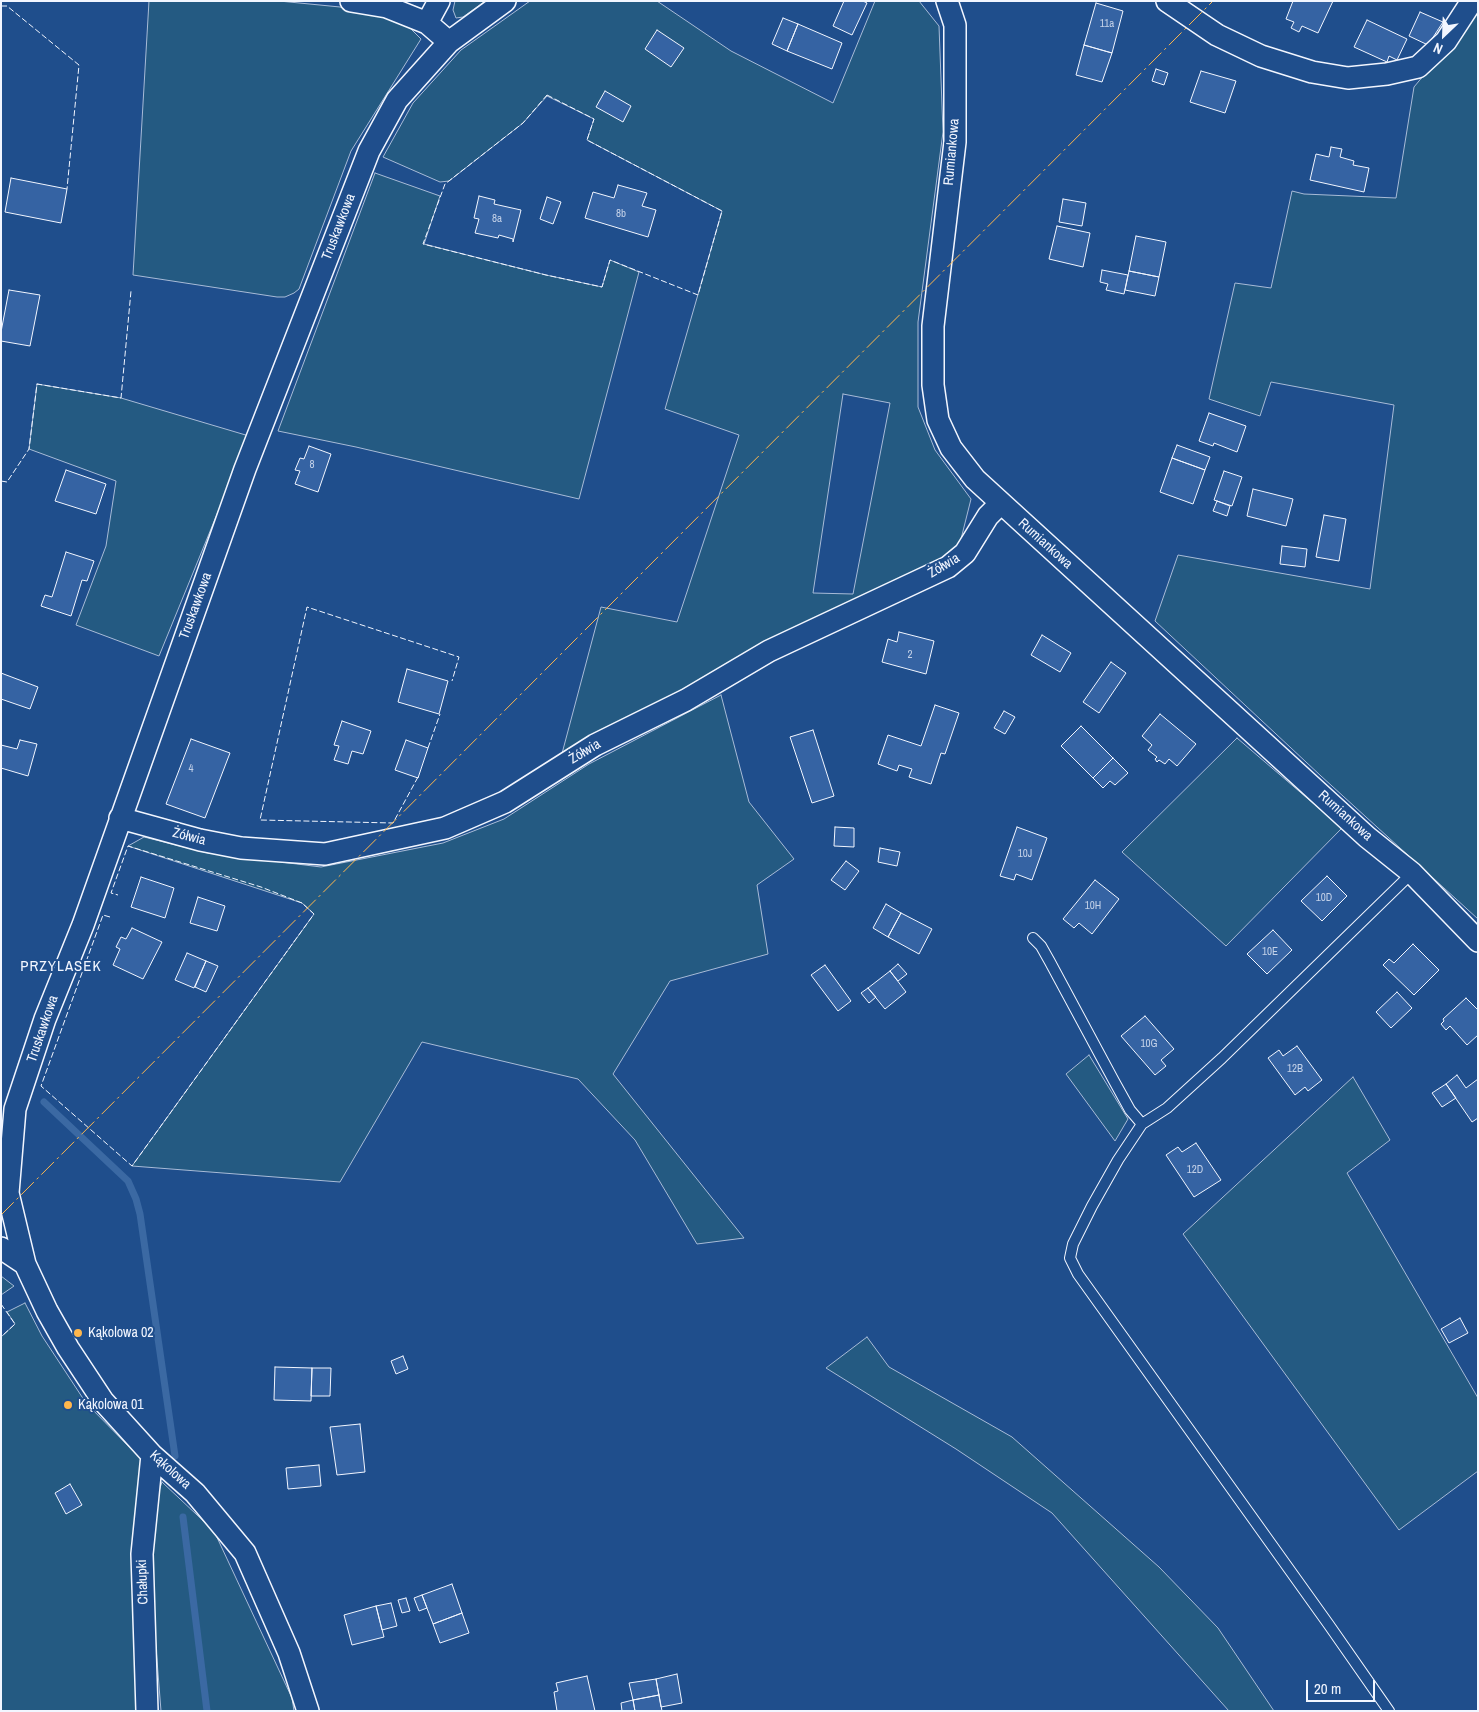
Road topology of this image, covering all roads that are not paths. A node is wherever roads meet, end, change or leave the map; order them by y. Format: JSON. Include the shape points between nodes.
{"nodes":[{"id":1,"x":351,"y":1,"type":"edge"},
{"id":2,"x":439,"y":1,"type":"edge"},
{"id":3,"x":506,"y":1,"type":"edge"},
{"id":4,"x":947,"y":1,"type":"edge"},
{"id":5,"x":1167,"y":1,"type":"edge"},
{"id":6,"x":1472,"y":1,"type":"edge"},
{"id":7,"x":427,"y":23,"type":"junction"},
{"id":8,"x":449,"y":42,"type":"junction"},
{"id":9,"x":1001,"y":503,"type":"junction"},
{"id":10,"x":120,"y":818,"type":"junction"},
{"id":11,"x":1412,"y":873,"type":"junction"},
{"id":12,"x":1033,"y":938,"type":"dead end"},
{"id":13,"x":1478,"y":941,"type":"edge"},
{"id":14,"x":1142,"y":1124,"type":"junction"},
{"id":15,"x":1,"y":1248,"type":"edge"},
{"id":16,"x":25,"y":1264,"type":"junction"},
{"id":17,"x":152,"y":1455,"type":"junction"},
{"id":18,"x":147,"y":1711,"type":"edge"},
{"id":19,"x":308,"y":1711,"type":"edge"},
{"id":20,"x":1389,"y":1711,"type":"edge"}],
"edges":[{"from":1,"to":7,"type":"street","via":[[387,7]]},
{"from":2,"to":7,"type":"street"},
{"from":3,"to":8,"type":"street","name":"Truskawkowa"},
{"from":4,"to":9,"type":"street","name":"Rumiankowa","via":[[955,25],[955,142],[933,326],[933,385],[938,420],[951,448],[975,479]]},
{"from":5,"to":6,"type":"street","via":[[1217,35],[1261,56],[1312,72],[1348,78],[1418,67],[1446,41]]},
{"from":7,"to":8,"type":"street"},
{"from":8,"to":10,"type":"street","name":"Truskawkowa","via":[[397,100],[369,151],[245,469]]},
{"from":9,"to":10,"type":"street","name":"Żółwia","via":[[988,516],[965,553],[948,567],[769,651],[686,700],[595,745],[505,802],[445,828],[325,854],[241,848]]},
{"from":9,"to":11,"type":"street","name":"Rumiankowa","via":[[1367,837]]},
{"from":10,"to":16,"type":"street","name":"Truskawkowa","via":[[83,925],[44,1019],[15,1109],[8,1192]]},
{"from":11,"to":13,"type":"street","name":"Rumiankowa"},
{"from":11,"to":14,"type":"lane","via":[[1222,1058],[1167,1108]]},
{"from":12,"to":14,"type":"lane","via":[[1041,946],[1130,1110]]},
{"from":14,"to":20,"type":"lane","via":[[1092,1206],[1073,1244],[1070,1258],[1078,1274]]},
{"from":15,"to":16,"type":"street"},
{"from":16,"to":17,"type":"street","name":"Kąkolowa","via":[[68,1348],[99,1395]]},
{"from":17,"to":18,"type":"street","name":"Chałupki","via":[[142,1554]]},
{"from":17,"to":19,"type":"street","name":"Kąkolowa","via":[[196,1493],[244,1553],[288,1653]]}]}
